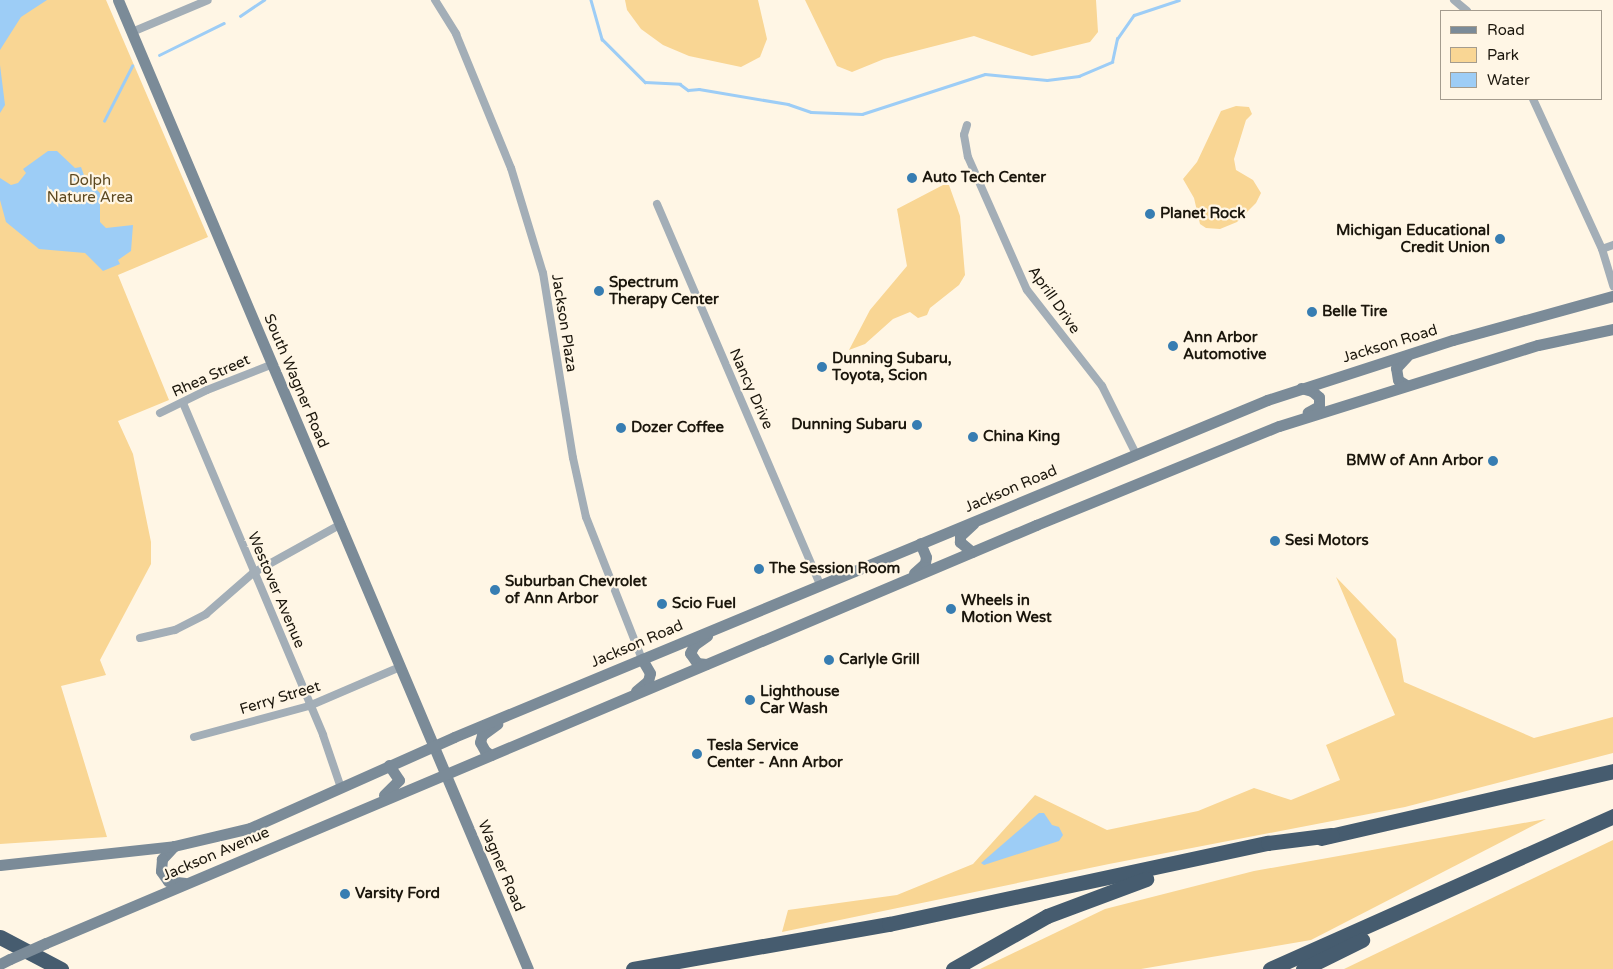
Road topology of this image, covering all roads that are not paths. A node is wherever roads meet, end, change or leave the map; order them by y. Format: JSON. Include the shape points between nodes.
{"nodes":[{"id":1,"x":118,"y":0,"type":"edge"},
{"id":2,"x":208,"y":0,"type":"edge"},
{"id":3,"x":435,"y":0,"type":"edge"},
{"id":4,"x":1454,"y":0,"type":"edge"},
{"id":5,"x":1466,"y":10,"type":"edge"},
{"id":6,"x":132,"y":32,"type":"junction"},
{"id":7,"x":1533,"y":100,"type":"edge"},
{"id":8,"x":967,"y":125,"type":"dead end"},
{"id":9,"x":657,"y":204,"type":"dead end"},
{"id":10,"x":1613,"y":245,"type":"edge"},
{"id":11,"x":1602,"y":249,"type":"junction"},
{"id":12,"x":1613,"y":286,"type":"edge"},
{"id":13,"x":1613,"y":296,"type":"edge"},
{"id":14,"x":1613,"y":324,"type":"edge"},
{"id":15,"x":1613,"y":329,"type":"edge"},
{"id":16,"x":1595,"y":333,"type":"junction"},
{"id":17,"x":1413,"y":352,"type":"junction"},
{"id":18,"x":273,"y":364,"type":"junction"},
{"id":19,"x":1406,"y":385,"type":"junction"},
{"id":20,"x":1301,"y":388,"type":"junction"},
{"id":21,"x":183,"y":403,"type":"junction"},
{"id":22,"x":160,"y":413,"type":"dead end"},
{"id":23,"x":1279,"y":426,"type":"junction"},
{"id":24,"x":1135,"y":452,"type":"junction"},
{"id":25,"x":987,"y":515,"type":"junction"},
{"id":26,"x":341,"y":524,"type":"junction"},
{"id":27,"x":920,"y":543,"type":"junction"},
{"id":28,"x":972,"y":552,"type":"junction"},
{"id":29,"x":253,"y":573,"type":"junction"},
{"id":30,"x":900,"y":582,"type":"junction"},
{"id":31,"x":820,"y":584,"type":"junction"},
{"id":32,"x":722,"y":625,"type":"junction"},
{"id":33,"x":140,"y":638,"type":"dead end"},
{"id":34,"x":642,"y":659,"type":"junction"},
{"id":35,"x":706,"y":664,"type":"junction"},
{"id":36,"x":400,"y":666,"type":"junction"},
{"id":37,"x":620,"y":701,"type":"junction"},
{"id":38,"x":309,"y":706,"type":"junction"},
{"id":39,"x":519,"y":710,"type":"junction"},
{"id":40,"x":194,"y":737,"type":"dead end"},
{"id":41,"x":433,"y":746,"type":"junction"},
{"id":42,"x":492,"y":755,"type":"junction"},
{"id":43,"x":389,"y":765,"type":"junction"},
{"id":44,"x":1613,"y":771,"type":"edge"},
{"id":45,"x":446,"y":774,"type":"junction"},
{"id":46,"x":341,"y":788,"type":"junction"},
{"id":47,"x":368,"y":806,"type":"junction"},
{"id":48,"x":1613,"y":816,"type":"edge"},
{"id":49,"x":1331,"y":835,"type":"junction"},
{"id":50,"x":174,"y":846,"type":"junction"},
{"id":51,"x":0,"y":865,"type":"edge"},
{"id":52,"x":184,"y":883,"type":"junction"},
{"id":53,"x":1454,"y":889,"type":"junction"},
{"id":54,"x":0,"y":937,"type":"edge"},
{"id":55,"x":5,"y":962,"type":"edge"},
{"id":56,"x":527,"y":967,"type":"edge"},
{"id":57,"x":60,"y":969,"type":"edge"},
{"id":58,"x":633,"y":969,"type":"edge"},
{"id":59,"x":953,"y":969,"type":"edge"},
{"id":60,"x":1270,"y":969,"type":"edge"},
{"id":61,"x":1303,"y":969,"type":"edge"}],
"edges":[{"from":1,"to":6,"type":"main road","name":"South Wagner Road"},
{"from":2,"to":6,"type":"street"},
{"from":3,"to":34,"type":"street","name":"Jackson Plaza","via":[[456,34],[511,168],[543,273],[586,517]]},
{"from":4,"to":5,"type":"street"},
{"from":6,"to":18,"type":"main road","name":"South Wagner Road"},
{"from":7,"to":11,"type":"street"},
{"from":8,"to":24,"type":"street","name":"Aprill Drive","via":[[964,135],[968,157],[1027,290],[1102,386]]},
{"from":9,"to":31,"type":"street","name":"Nancy Drive"},
{"from":10,"to":11,"type":"street"},
{"from":11,"to":12,"type":"street"},
{"from":13,"to":17,"type":"main road","name":"Jackson Road"},
{"from":14,"to":16,"type":"main road"},
{"from":15,"to":16,"type":"main road"},
{"from":16,"to":19,"type":"main road","via":[[1538,345]]},
{"from":17,"to":19,"type":"main road","via":[[1396,368],[1398,380]]},
{"from":17,"to":20,"type":"main road","name":"Jackson Road"},
{"from":18,"to":21,"type":"street","name":"Rhea Street","via":[[206,390]]},
{"from":18,"to":26,"type":"main road","name":"South Wagner Road"},
{"from":19,"to":23,"type":"main road"},
{"from":20,"to":23,"type":"main road","via":[[1317,394],[1319,406]]},
{"from":20,"to":24,"type":"main road","name":"Jackson Road"},
{"from":21,"to":22,"type":"street","name":"Rhea Street"},
{"from":21,"to":29,"type":"street","name":"Westover Avenue"},
{"from":23,"to":28,"type":"main road"},
{"from":24,"to":25,"type":"main road","name":"Jackson Road"},
{"from":25,"to":27,"type":"main road","name":"Jackson Road"},
{"from":25,"to":28,"type":"main road","via":[[960,536],[962,547]]},
{"from":26,"to":29,"type":"street"},
{"from":26,"to":36,"type":"main road","name":"South Wagner Road"},
{"from":27,"to":30,"type":"main road","via":[[925,563]]},
{"from":27,"to":31,"type":"main road","name":"Jackson Road"},
{"from":28,"to":30,"type":"main road"},
{"from":29,"to":33,"type":"street","via":[[206,614],[175,630]]},
{"from":29,"to":38,"type":"street","name":"Westover Avenue"},
{"from":30,"to":35,"type":"main road"},
{"from":31,"to":32,"type":"main road","name":"Jackson Road"},
{"from":32,"to":34,"type":"main road","name":"Jackson Road"},
{"from":32,"to":35,"type":"main road","via":[[691,649],[692,660]]},
{"from":34,"to":37,"type":"main road","via":[[649,667],[648,681]]},
{"from":34,"to":39,"type":"main road","name":"Jackson Road"},
{"from":35,"to":37,"type":"main road"},
{"from":36,"to":38,"type":"street","name":"Ferry Street"},
{"from":36,"to":41,"type":"main road","name":"South Wagner Road"},
{"from":37,"to":42,"type":"main road"},
{"from":38,"to":40,"type":"street","name":"Ferry Street"},
{"from":38,"to":46,"type":"street","name":"Westover Avenue"},
{"from":39,"to":41,"type":"main road","name":"Jackson Road"},
{"from":39,"to":42,"type":"main road","via":[[482,735],[482,746]]},
{"from":41,"to":43,"type":"main road","name":"Jackson Avenue"},
{"from":41,"to":45,"type":"main road","name":"South Wagner Road"},
{"from":42,"to":45,"type":"main road"},
{"from":43,"to":46,"type":"main road","name":"Jackson Avenue"},
{"from":43,"to":47,"type":"main road","via":[[398,774],[396,785]]},
{"from":44,"to":49,"type":"highway"},
{"from":45,"to":47,"type":"main road","name":"Jackson Avenue"},
{"from":45,"to":56,"type":"main road","name":"Wagner Road"},
{"from":46,"to":50,"type":"main road","name":"Jackson Avenue","via":[[250,828]]},
{"from":47,"to":52,"type":"main road","name":"Jackson Avenue"},
{"from":48,"to":53,"type":"highway"},
{"from":49,"to":58,"type":"highway","via":[[1268,843],[889,924]]},
{"from":49,"to":59,"type":"highway","via":[[1123,885],[1046,916]]},
{"from":50,"to":51,"type":"main road","name":"Jackson Avenue"},
{"from":50,"to":52,"type":"main road","via":[[162,859],[161,871],[168,881]]},
{"from":52,"to":55,"type":"main road","name":"Jackson Avenue","bridge":true},
{"from":53,"to":60,"type":"highway"},
{"from":53,"to":61,"type":"highway","via":[[1391,926]]},
{"from":54,"to":57,"type":"highway"}]}
